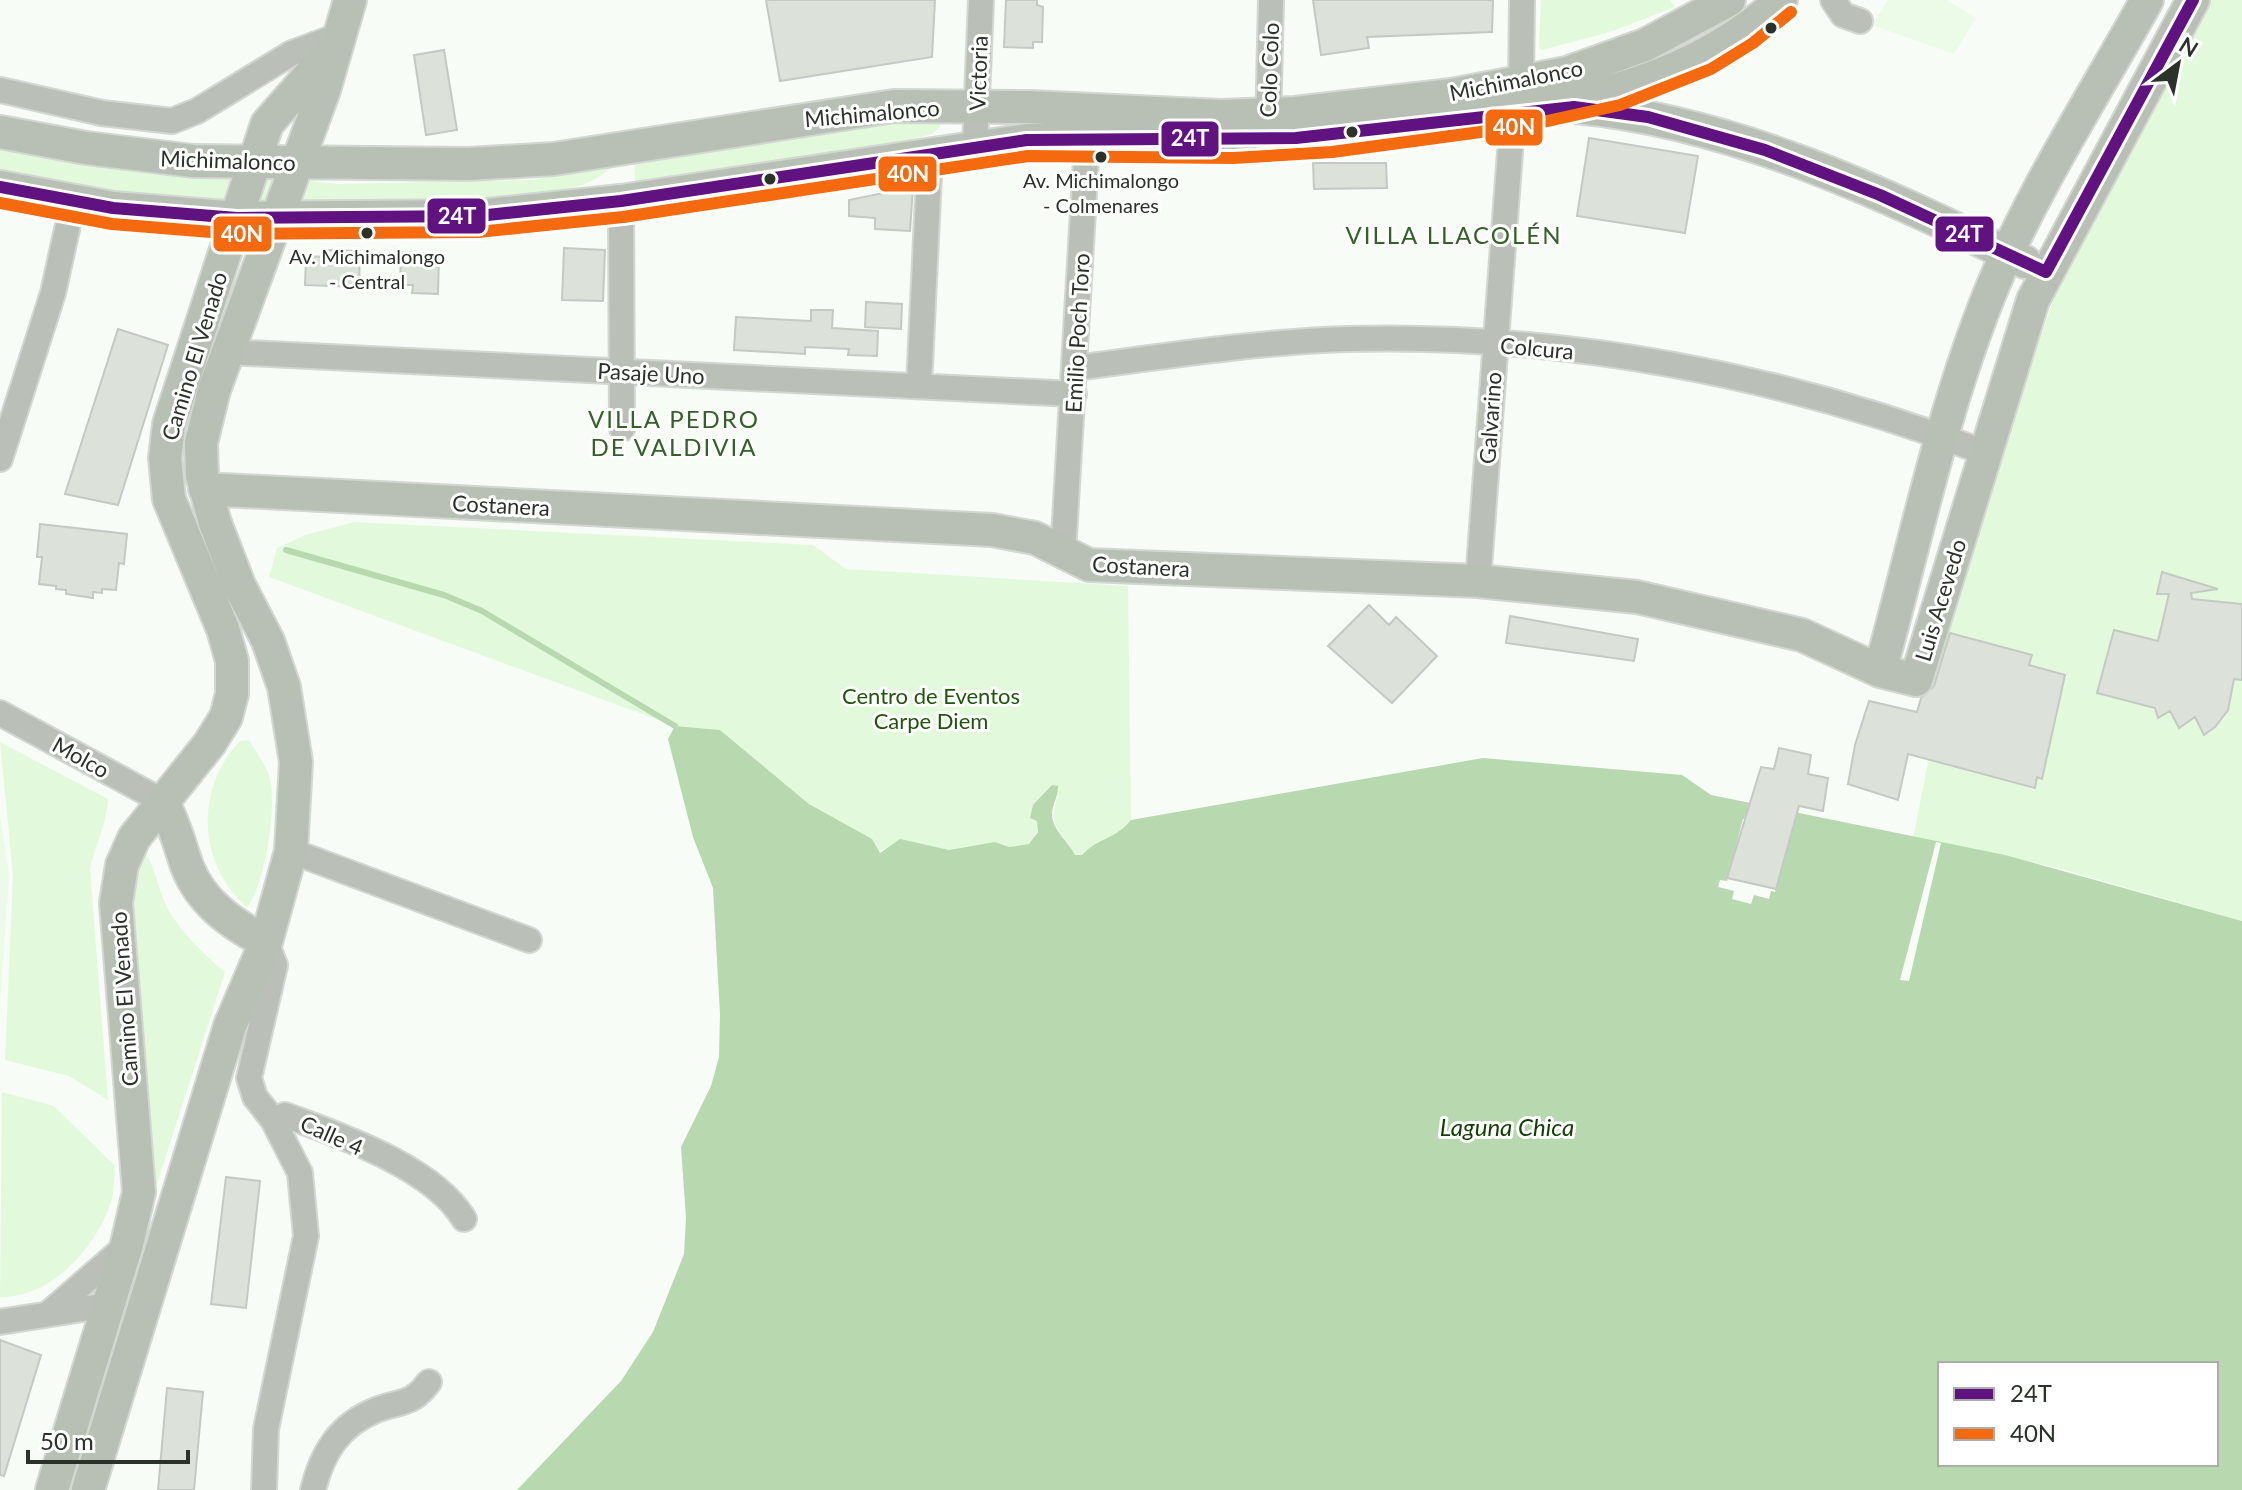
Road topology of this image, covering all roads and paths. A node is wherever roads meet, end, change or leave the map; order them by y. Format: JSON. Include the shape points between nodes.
{"nodes":[{"id":1,"x":350,"y":0,"type":"edge"},
{"id":2,"x":981,"y":0,"type":"edge"},
{"id":3,"x":1271,"y":0,"type":"edge"},
{"id":4,"x":1522,"y":0,"type":"edge"},
{"id":5,"x":1781,"y":0,"type":"edge"},
{"id":6,"x":1833,"y":0,"type":"edge"},
{"id":7,"x":2147,"y":0,"type":"edge"},
{"id":8,"x":2193,"y":0,"type":"edge"},
{"id":9,"x":1716,"y":5,"type":"edge"},
{"id":10,"x":1860,"y":21,"type":"dead end"},
{"id":11,"x":339,"y":39,"type":"junction"},
{"id":12,"x":1669,"y":74,"type":"junction"},
{"id":13,"x":0,"y":90,"type":"edge"},
{"id":14,"x":1517,"y":98,"type":"junction"},
{"id":15,"x":1554,"y":105,"type":"junction"},
{"id":16,"x":977,"y":106,"type":"junction"},
{"id":17,"x":1088,"y":124,"type":"junction"},
{"id":18,"x":1691,"y":127,"type":"junction"},
{"id":19,"x":1268,"y":128,"type":"junction"},
{"id":20,"x":0,"y":132,"type":"edge"},
{"id":21,"x":975,"y":146,"type":"junction"},
{"id":22,"x":930,"y":154,"type":"junction"},
{"id":23,"x":254,"y":163,"type":"junction"},
{"id":24,"x":296,"y":163,"type":"junction"},
{"id":25,"x":0,"y":187,"type":"edge"},
{"id":26,"x":621,"y":201,"type":"junction"},
{"id":27,"x":73,"y":202,"type":"junction"},
{"id":28,"x":237,"y":218,"type":"junction"},
{"id":29,"x":276,"y":219,"type":"junction"},
{"id":30,"x":2008,"y":254,"type":"junction"},
{"id":31,"x":2046,"y":272,"type":"junction"},
{"id":32,"x":1495,"y":344,"type":"junction"},
{"id":33,"x":227,"y":352,"type":"junction"},
{"id":34,"x":1076,"y":368,"type":"junction"},
{"id":35,"x":623,"y":372,"type":"junction"},
{"id":36,"x":919,"y":386,"type":"junction"},
{"id":37,"x":1074,"y":394,"type":"junction"},
{"id":38,"x":622,"y":429,"type":"dead end"},
{"id":39,"x":1944,"y":438,"type":"junction"},
{"id":40,"x":1986,"y":453,"type":"junction"},
{"id":41,"x":0,"y":459,"type":"edge"},
{"id":42,"x":205,"y":489,"type":"junction"},
{"id":43,"x":1063,"y":554,"type":"junction"},
{"id":44,"x":1478,"y":581,"type":"junction"},
{"id":45,"x":1880,"y":671,"type":"junction"},
{"id":46,"x":284,"y":687,"type":"junction"},
{"id":47,"x":232,"y":694,"type":"junction"},
{"id":48,"x":0,"y":713,"type":"edge"},
{"id":49,"x":162,"y":801,"type":"junction"},
{"id":50,"x":291,"y":851,"type":"junction"},
{"id":51,"x":529,"y":940,"type":"dead end"},
{"id":52,"x":266,"y":942,"type":"junction"},
{"id":53,"x":273,"y":1120,"type":"junction"},
{"id":54,"x":464,"y":1219,"type":"dead end"},
{"id":55,"x":127,"y":1244,"type":"junction"},
{"id":56,"x":162,"y":1249,"type":"junction"},
{"id":57,"x":108,"y":1305,"type":"junction"},
{"id":58,"x":49,"y":1313,"type":"junction"},
{"id":59,"x":0,"y":1322,"type":"edge"},
{"id":60,"x":429,"y":1382,"type":"dead end"},
{"id":61,"x":52,"y":1490,"type":"edge"},
{"id":62,"x":88,"y":1490,"type":"edge"},
{"id":63,"x":264,"y":1490,"type":"edge"},
{"id":64,"x":313,"y":1490,"type":"edge"}],
"edges":[{"from":1,"to":11,"type":"street"},
{"from":2,"to":16,"type":"street","name":"Victoria"},
{"from":3,"to":19,"type":"street","name":"Colo Colo"},
{"from":4,"to":14,"type":"street","name":"Galvarino"},
{"from":5,"to":12,"type":"street","name":"Michimalonco","via":[[1729,40]]},
{"from":6,"to":10,"type":"street","via":[[1843,15]]},
{"from":7,"to":30,"type":"street","name":"Luis Acevedo"},
{"from":8,"to":31,"type":"street","name":"Luis Acevedo"},
{"from":9,"to":12,"type":"street","via":[[1680,45]]},
{"from":9,"to":14,"type":"street","name":"Michimalonco","via":[[1616,57]]},
{"from":11,"to":13,"type":"street","via":[[292,53],[172,121],[102,113]]},
{"from":11,"to":23,"type":"street","name":"Camino El Venado","via":[[273,114]]},
{"from":11,"to":24,"type":"street","name":"Camino El Venado"},
{"from":12,"to":15,"type":"street","name":"Michimalonco"},
{"from":12,"to":18,"type":"street","via":[[1670,99]]},
{"from":14,"to":15,"type":"street","name":"Michimalonco"},
{"from":14,"to":19,"type":"street","name":"Michimalonco"},
{"from":14,"to":32,"type":"street","name":"Galvarino"},
{"from":15,"to":18,"type":"street"},
{"from":16,"to":17,"type":"street","name":"Michimalonco"},
{"from":16,"to":21,"type":"street","name":"Victoria"},
{"from":16,"to":24,"type":"street","name":"Michimalonco","via":[[867,109],[530,161]]},
{"from":17,"to":19,"type":"street","name":"Michimalonco"},
{"from":17,"to":21,"type":"street","name":"Michimalonco"},
{"from":17,"to":34,"type":"street","name":"Emilio Poch Toro"},
{"from":18,"to":30,"type":"street","via":[[1838,178]]},
{"from":20,"to":23,"type":"street","name":"Michimalonco","via":[[132,155]]},
{"from":21,"to":22,"type":"street","name":"Michimalonco"},
{"from":22,"to":26,"type":"street","name":"Michimalonco"},
{"from":22,"to":36,"type":"street"},
{"from":23,"to":24,"type":"street","name":"Michimalonco"},
{"from":23,"to":28,"type":"street","name":"Camino El Venado"},
{"from":24,"to":29,"type":"street","name":"Camino El Venado"},
{"from":25,"to":27,"type":"street","name":"Michimalonco"},
{"from":26,"to":29,"type":"street","name":"Michimalonco","via":[[478,216]]},
{"from":26,"to":35,"type":"street"},
{"from":27,"to":28,"type":"street","name":"Michimalonco"},
{"from":27,"to":41,"type":"street","via":[[53,293]]},
{"from":28,"to":29,"type":"street","name":"Michimalonco"},
{"from":28,"to":47,"type":"street","name":"Camino El Venado","via":[[174,405],[165,458],[175,520],[228,645]]},
{"from":29,"to":33,"type":"street","name":"Camino El Venado"},
{"from":30,"to":31,"type":"street"},
{"from":30,"to":39,"type":"street","name":"Luis Acevedo","via":[[1978,325]]},
{"from":31,"to":40,"type":"street","name":"Luis Acevedo","via":[[2021,332]]},
{"from":32,"to":34,"type":"street","name":"Colcura","via":[[1396,339],[1293,342]]},
{"from":32,"to":39,"type":"street","name":"Colcura","via":[[1627,357],[1718,374],[1811,395]]},
{"from":32,"to":44,"type":"street","name":"Galvarino"},
{"from":33,"to":35,"type":"street","name":"Pasaje Uno"},
{"from":33,"to":42,"type":"street","name":"Camino El Venado","via":[[203,431]]},
{"from":34,"to":37,"type":"street","name":"Emilio Poch Toro"},
{"from":35,"to":36,"type":"street","name":"Pasaje Uno"},
{"from":35,"to":38,"type":"street"},
{"from":36,"to":37,"type":"street","name":"Pasaje Uno"},
{"from":37,"to":43,"type":"street","name":"Emilio Poch Toro"},
{"from":39,"to":40,"type":"street","name":"Colcura"},
{"from":39,"to":45,"type":"street","name":"Luis Acevedo"},
{"from":40,"to":45,"type":"street","name":"Luis Acevedo","via":[[1916,680]]},
{"from":42,"to":43,"type":"street","name":"Costanera","via":[[992,530],[1035,538]]},
{"from":42,"to":46,"type":"street","name":"Camino El Venado","via":[[225,550]]},
{"from":43,"to":44,"type":"street","name":"Costanera","via":[[1089,565]]},
{"from":44,"to":45,"type":"street","name":"Costanera","via":[[1637,597],[1802,635]]},
{"from":46,"to":47,"type":"street","via":[[253,684]]},
{"from":46,"to":50,"type":"street","name":"Camino El Venado","via":[[296,762]]},
{"from":47,"to":49,"type":"street","name":"Camino El Venado","via":[[210,743]]},
{"from":48,"to":49,"type":"street","name":"Molco"},
{"from":49,"to":52,"type":"street","via":[[201,893],[222,915]]},
{"from":49,"to":55,"type":"street","name":"Camino El Venado","via":[[127,851],[116,890],[139,1170]]},
{"from":50,"to":51,"type":"street"},
{"from":50,"to":52,"type":"street","name":"Camino El Venado"},
{"from":52,"to":53,"type":"street","name":"Calle 4","via":[[275,965],[249,1078],[255,1097]]},
{"from":52,"to":56,"type":"street","name":"Camino El Venado","via":[[230,1026]]},
{"from":53,"to":54,"type":"street","name":"Calle 4","via":[[285,1115],[419,1174],[443,1190]]},
{"from":53,"to":63,"type":"street","via":[[300,1173],[306,1236],[266,1429]]},
{"from":55,"to":57,"type":"street","name":"Camino El Venado"},
{"from":55,"to":58,"type":"street"},
{"from":56,"to":57,"type":"street","via":[[141,1277]]},
{"from":56,"to":62,"type":"street","name":"Camino El Venado"},
{"from":57,"to":58,"type":"street"},
{"from":57,"to":61,"type":"street","name":"Camino El Venado"},
{"from":58,"to":59,"type":"street"},
{"from":60,"to":64,"type":"street","via":[[416,1399],[352,1423],[321,1457]]}]}
